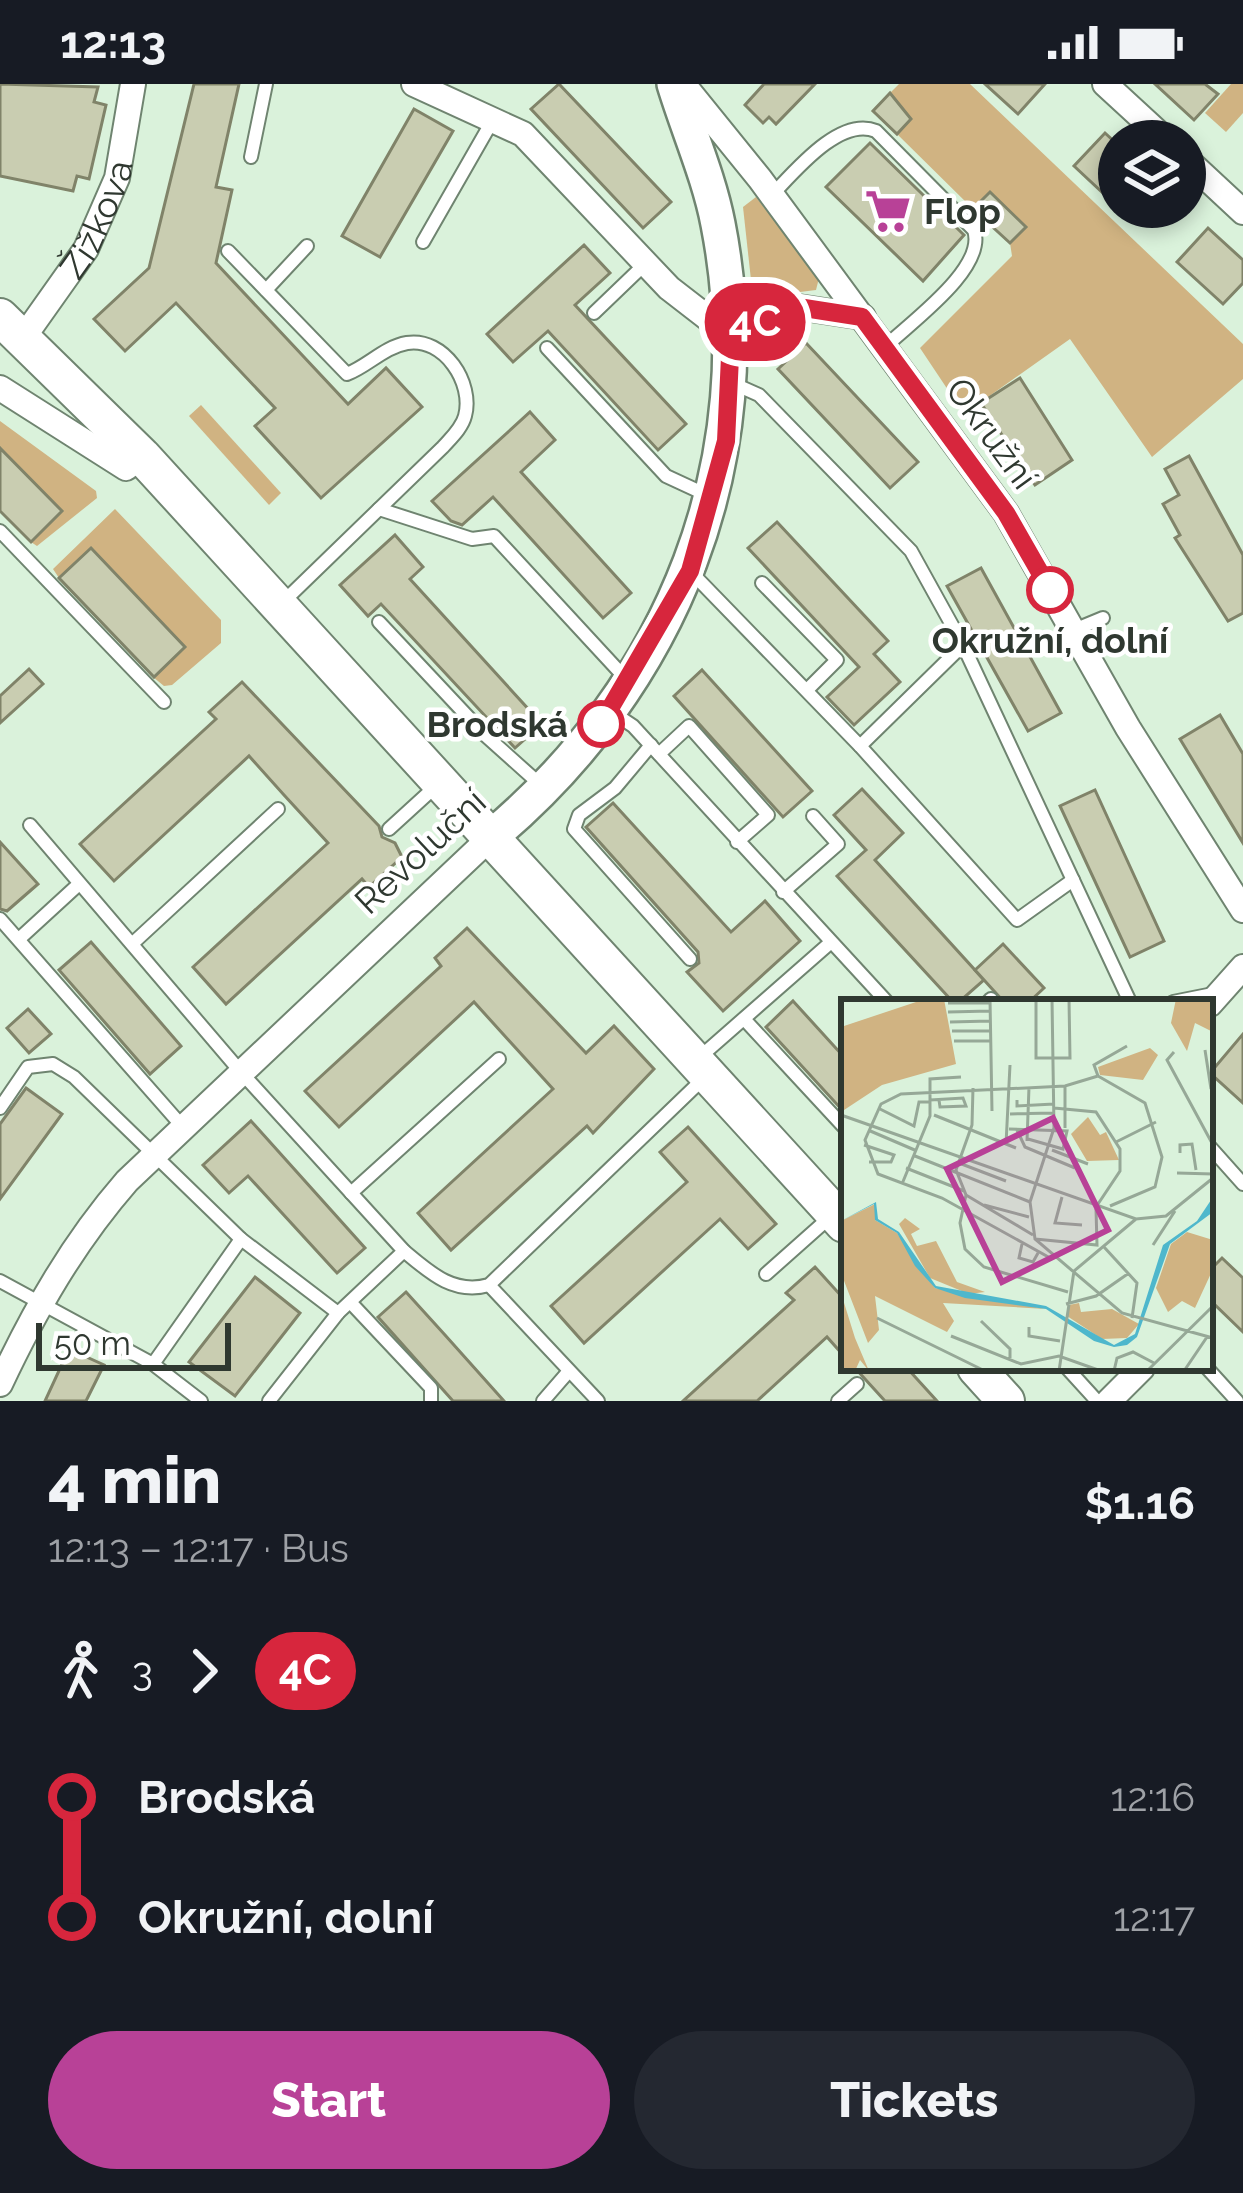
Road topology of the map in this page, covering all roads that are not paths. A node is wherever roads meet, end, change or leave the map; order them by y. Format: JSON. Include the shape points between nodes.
{"nodes":[{"id":1,"x":133,"y":84,"type":"edge"},
{"id":2,"x":266,"y":84,"type":"edge"},
{"id":3,"x":414,"y":84,"type":"edge"},
{"id":4,"x":674,"y":84,"type":"edge"},
{"id":5,"x":683,"y":84,"type":"edge"},
{"id":6,"x":1105,"y":84,"type":"edge"},
{"id":7,"x":494,"y":118,"type":"junction"},
{"id":8,"x":1144,"y":120,"type":"edge"},
{"id":9,"x":251,"y":157,"type":"dead end"},
{"id":10,"x":1206,"y":178,"type":"edge"},
{"id":11,"x":772,"y":195,"type":"junction"},
{"id":12,"x":1243,"y":212,"type":"edge"},
{"id":13,"x":423,"y":242,"type":"dead end"},
{"id":14,"x":307,"y":246,"type":"dead end"},
{"id":15,"x":228,"y":251,"type":"dead end"},
{"id":16,"x":646,"y":263,"type":"junction"},
{"id":17,"x":266,"y":290,"type":"junction"},
{"id":18,"x":594,"y":313,"type":"dead end"},
{"id":19,"x":862,"y":317,"type":"junction"},
{"id":20,"x":12,"y":327,"type":"edge"},
{"id":21,"x":731,"y":336,"type":"junction"},
{"id":22,"x":885,"y":347,"type":"junction"},
{"id":23,"x":547,"y":348,"type":"dead end"},
{"id":24,"x":729,"y":382,"type":"junction"},
{"id":25,"x":0,"y":388,"type":"edge"},
{"id":26,"x":142,"y":456,"type":"junction"},
{"id":27,"x":711,"y":496,"type":"junction"},
{"id":28,"x":379,"y":509,"type":"junction"},
{"id":29,"x":0,"y":532,"type":"edge"},
{"id":30,"x":690,"y":571,"type":"junction"},
{"id":31,"x":762,"y":583,"type":"dead end"},
{"id":32,"x":280,"y":606,"type":"junction"},
{"id":33,"x":1103,"y":618,"type":"dead end"},
{"id":34,"x":380,"y":622,"type":"dead end"},
{"id":35,"x":1074,"y":630,"type":"junction"},
{"id":36,"x":963,"y":645,"type":"junction"},
{"id":37,"x":807,"y":691,"type":"junction"},
{"id":38,"x":620,"y":697,"type":"junction"},
{"id":39,"x":164,"y":703,"type":"dead end"},
{"id":40,"x":860,"y":746,"type":"junction"},
{"id":41,"x":655,"y":750,"type":"junction"},
{"id":42,"x":441,"y":783,"type":"junction"},
{"id":43,"x":544,"y":787,"type":"junction"},
{"id":44,"x":278,"y":809,"type":"dead end"},
{"id":45,"x":813,"y":816,"type":"dead end"},
{"id":46,"x":30,"y":825,"type":"dead end"},
{"id":47,"x":388,"y":829,"type":"dead end"},
{"id":48,"x":490,"y":837,"type":"junction"},
{"id":49,"x":737,"y":842,"type":"junction"},
{"id":50,"x":1073,"y":880,"type":"junction"},
{"id":51,"x":79,"y":884,"type":"junction"},
{"id":52,"x":783,"y":892,"type":"junction"},
{"id":53,"x":1243,"y":910,"type":"edge"},
{"id":54,"x":0,"y":919,"type":"edge"},
{"id":55,"x":19,"y":939,"type":"junction"},
{"id":56,"x":830,"y":943,"type":"junction"},
{"id":57,"x":133,"y":944,"type":"junction"},
{"id":58,"x":690,"y":959,"type":"dead end"},
{"id":59,"x":1243,"y":967,"type":"edge"},
{"id":60,"x":884,"y":999,"type":"edge"},
{"id":61,"x":1129,"y":999,"type":"edge"},
{"id":62,"x":1212,"y":999,"type":"edge"},
{"id":63,"x":744,"y":1019,"type":"junction"},
{"id":64,"x":499,"y":1059,"type":"dead end"},
{"id":65,"x":702,"y":1068,"type":"junction"},
{"id":66,"x":240,"y":1071,"type":"junction"},
{"id":67,"x":0,"y":1108,"type":"edge"},
{"id":68,"x":841,"y":1124,"type":"edge"},
{"id":69,"x":182,"y":1126,"type":"junction"},
{"id":70,"x":1213,"y":1151,"type":"edge"},
{"id":71,"x":152,"y":1154,"type":"junction"},
{"id":72,"x":1243,"y":1184,"type":"edge"},
{"id":73,"x":351,"y":1193,"type":"junction"},
{"id":74,"x":839,"y":1218,"type":"edge"},
{"id":75,"x":241,"y":1239,"type":"junction"},
{"id":76,"x":404,"y":1251,"type":"junction"},
{"id":77,"x":766,"y":1274,"type":"dead end"},
{"id":78,"x":0,"y":1281,"type":"edge"},
{"id":79,"x":489,"y":1285,"type":"junction"},
{"id":80,"x":39,"y":1301,"type":"junction"},
{"id":81,"x":351,"y":1303,"type":"junction"},
{"id":82,"x":338,"y":1313,"type":"junction"},
{"id":83,"x":153,"y":1364,"type":"junction"},
{"id":84,"x":569,"y":1371,"type":"junction"},
{"id":85,"x":979,"y":1371,"type":"edge"},
{"id":86,"x":1070,"y":1371,"type":"edge"},
{"id":87,"x":1139,"y":1371,"type":"edge"},
{"id":88,"x":1210,"y":1371,"type":"edge"},
{"id":89,"x":0,"y":1384,"type":"edge"},
{"id":90,"x":856,"y":1384,"type":"dead end"},
{"id":91,"x":201,"y":1401,"type":"edge"},
{"id":92,"x":269,"y":1401,"type":"edge"},
{"id":93,"x":431,"y":1401,"type":"edge"},
{"id":94,"x":543,"y":1401,"type":"edge"},
{"id":95,"x":598,"y":1401,"type":"edge"},
{"id":96,"x":838,"y":1401,"type":"edge"},
{"id":97,"x":1006,"y":1401,"type":"edge"},
{"id":98,"x":1097,"y":1401,"type":"edge"},
{"id":99,"x":1109,"y":1401,"type":"edge"},
{"id":100,"x":1237,"y":1401,"type":"edge"}],
"edges":[{"from":1,"to":20,"type":"street","name":"Žižkova","via":[[117,178],[86,249]]},
{"from":2,"to":9,"type":"lane"},
{"from":3,"to":7,"type":"street"},
{"from":4,"to":21,"type":"street","name":"Revoluční","via":[[718,222]]},
{"from":5,"to":11,"type":"street","name":"Okružní"},
{"from":6,"to":8,"type":"street"},
{"from":7,"to":13,"type":"lane"},
{"from":7,"to":16,"type":"street","via":[[523,134]]},
{"from":10,"to":12,"type":"street"},
{"from":11,"to":19,"type":"street","name":"Okružní"},
{"from":11,"to":22,"type":"lane","via":[[863,125],[974,230],[975,254],[956,281]]},
{"from":14,"to":17,"type":"lane"},
{"from":15,"to":17,"type":"lane"},
{"from":16,"to":18,"type":"lane"},
{"from":16,"to":21,"type":"street"},
{"from":17,"to":28,"type":"lane","via":[[347,374],[409,342],[442,352],[461,375],[460,428]]},
{"from":19,"to":21,"type":"street","via":[[785,305]]},
{"from":19,"to":22,"type":"street","name":"Okružní"},
{"from":20,"to":26,"type":"main road","name":"Žižkova"},
{"from":21,"to":24,"type":"street","name":"Revoluční"},
{"from":22,"to":35,"type":"street","name":"Okružní","via":[[1006,513]]},
{"from":23,"to":27,"type":"lane","via":[[666,476]]},
{"from":24,"to":27,"type":"street","name":"Revoluční","via":[[726,441]]},
{"from":24,"to":36,"type":"lane","via":[[759,395],[911,551]]},
{"from":25,"to":26,"type":"street","via":[[126,468]]},
{"from":26,"to":32,"type":"main road"},
{"from":27,"to":30,"type":"street","name":"Revoluční"},
{"from":28,"to":32,"type":"lane"},
{"from":28,"to":38,"type":"lane","via":[[472,539],[494,536]]},
{"from":29,"to":39,"type":"lane"},
{"from":30,"to":37,"type":"lane"},
{"from":30,"to":38,"type":"street","name":"Revoluční"},
{"from":31,"to":37,"type":"lane","via":[[837,660]]},
{"from":32,"to":42,"type":"main road"},
{"from":33,"to":35,"type":"lane"},
{"from":34,"to":43,"type":"lane"},
{"from":35,"to":53,"type":"street","name":"Okružní"},
{"from":36,"to":40,"type":"lane"},
{"from":36,"to":50,"type":"lane"},
{"from":37,"to":40,"type":"lane"},
{"from":38,"to":41,"type":"lane"},
{"from":38,"to":43,"type":"street","name":"Revoluční"},
{"from":40,"to":50,"type":"lane","via":[[1017,920]]},
{"from":41,"to":49,"type":"lane"},
{"from":41,"to":49,"type":"lane","via":[[689,726],[768,815]]},
{"from":41,"to":58,"type":"lane","via":[[579,815],[574,829]]},
{"from":42,"to":47,"type":"lane"},
{"from":42,"to":48,"type":"main road"},
{"from":43,"to":48,"type":"street","name":"Revoluční"},
{"from":44,"to":57,"type":"lane"},
{"from":45,"to":52,"type":"lane","via":[[838,844]]},
{"from":46,"to":51,"type":"lane"},
{"from":48,"to":65,"type":"main road"},
{"from":48,"to":66,"type":"street","name":"Revoluční"},
{"from":49,"to":52,"type":"lane"},
{"from":50,"to":61,"type":"lane"},
{"from":51,"to":55,"type":"lane"},
{"from":51,"to":57,"type":"lane"},
{"from":52,"to":56,"type":"lane"},
{"from":54,"to":55,"type":"lane"},
{"from":55,"to":69,"type":"lane"},
{"from":56,"to":60,"type":"lane"},
{"from":56,"to":63,"type":"lane"},
{"from":57,"to":66,"type":"lane"},
{"from":59,"to":62,"type":"street"},
{"from":63,"to":65,"type":"lane"},
{"from":63,"to":68,"type":"lane"},
{"from":64,"to":73,"type":"lane"},
{"from":65,"to":74,"type":"main road"},
{"from":65,"to":79,"type":"lane"},
{"from":66,"to":69,"type":"street","name":"Revoluční"},
{"from":66,"to":73,"type":"lane"},
{"from":67,"to":71,"type":"lane","via":[[28,1067],[53,1064]]},
{"from":69,"to":71,"type":"street","name":"Revoluční"},
{"from":70,"to":72,"type":"lane"},
{"from":71,"to":75,"type":"lane"},
{"from":71,"to":80,"type":"street","name":"Revoluční","via":[[93,1220]]},
{"from":73,"to":76,"type":"lane"},
{"from":74,"to":77,"type":"lane"},
{"from":75,"to":82,"type":"lane"},
{"from":75,"to":83,"type":"lane"},
{"from":76,"to":79,"type":"lane","via":[[438,1279],[470,1290]]},
{"from":76,"to":81,"type":"lane"},
{"from":78,"to":80,"type":"lane"},
{"from":79,"to":84,"type":"lane"},
{"from":80,"to":83,"type":"lane"},
{"from":80,"to":89,"type":"street","name":"Revoluční"},
{"from":81,"to":82,"type":"lane"},
{"from":81,"to":93,"type":"lane","via":[[430,1388]]},
{"from":82,"to":92,"type":"lane"},
{"from":83,"to":91,"type":"lane"},
{"from":84,"to":94,"type":"lane"},
{"from":84,"to":95,"type":"lane"},
{"from":85,"to":97,"type":"main road"},
{"from":86,"to":98,"type":"lane"},
{"from":87,"to":99,"type":"street"},
{"from":88,"to":100,"type":"lane"},
{"from":90,"to":96,"type":"lane"}]}
